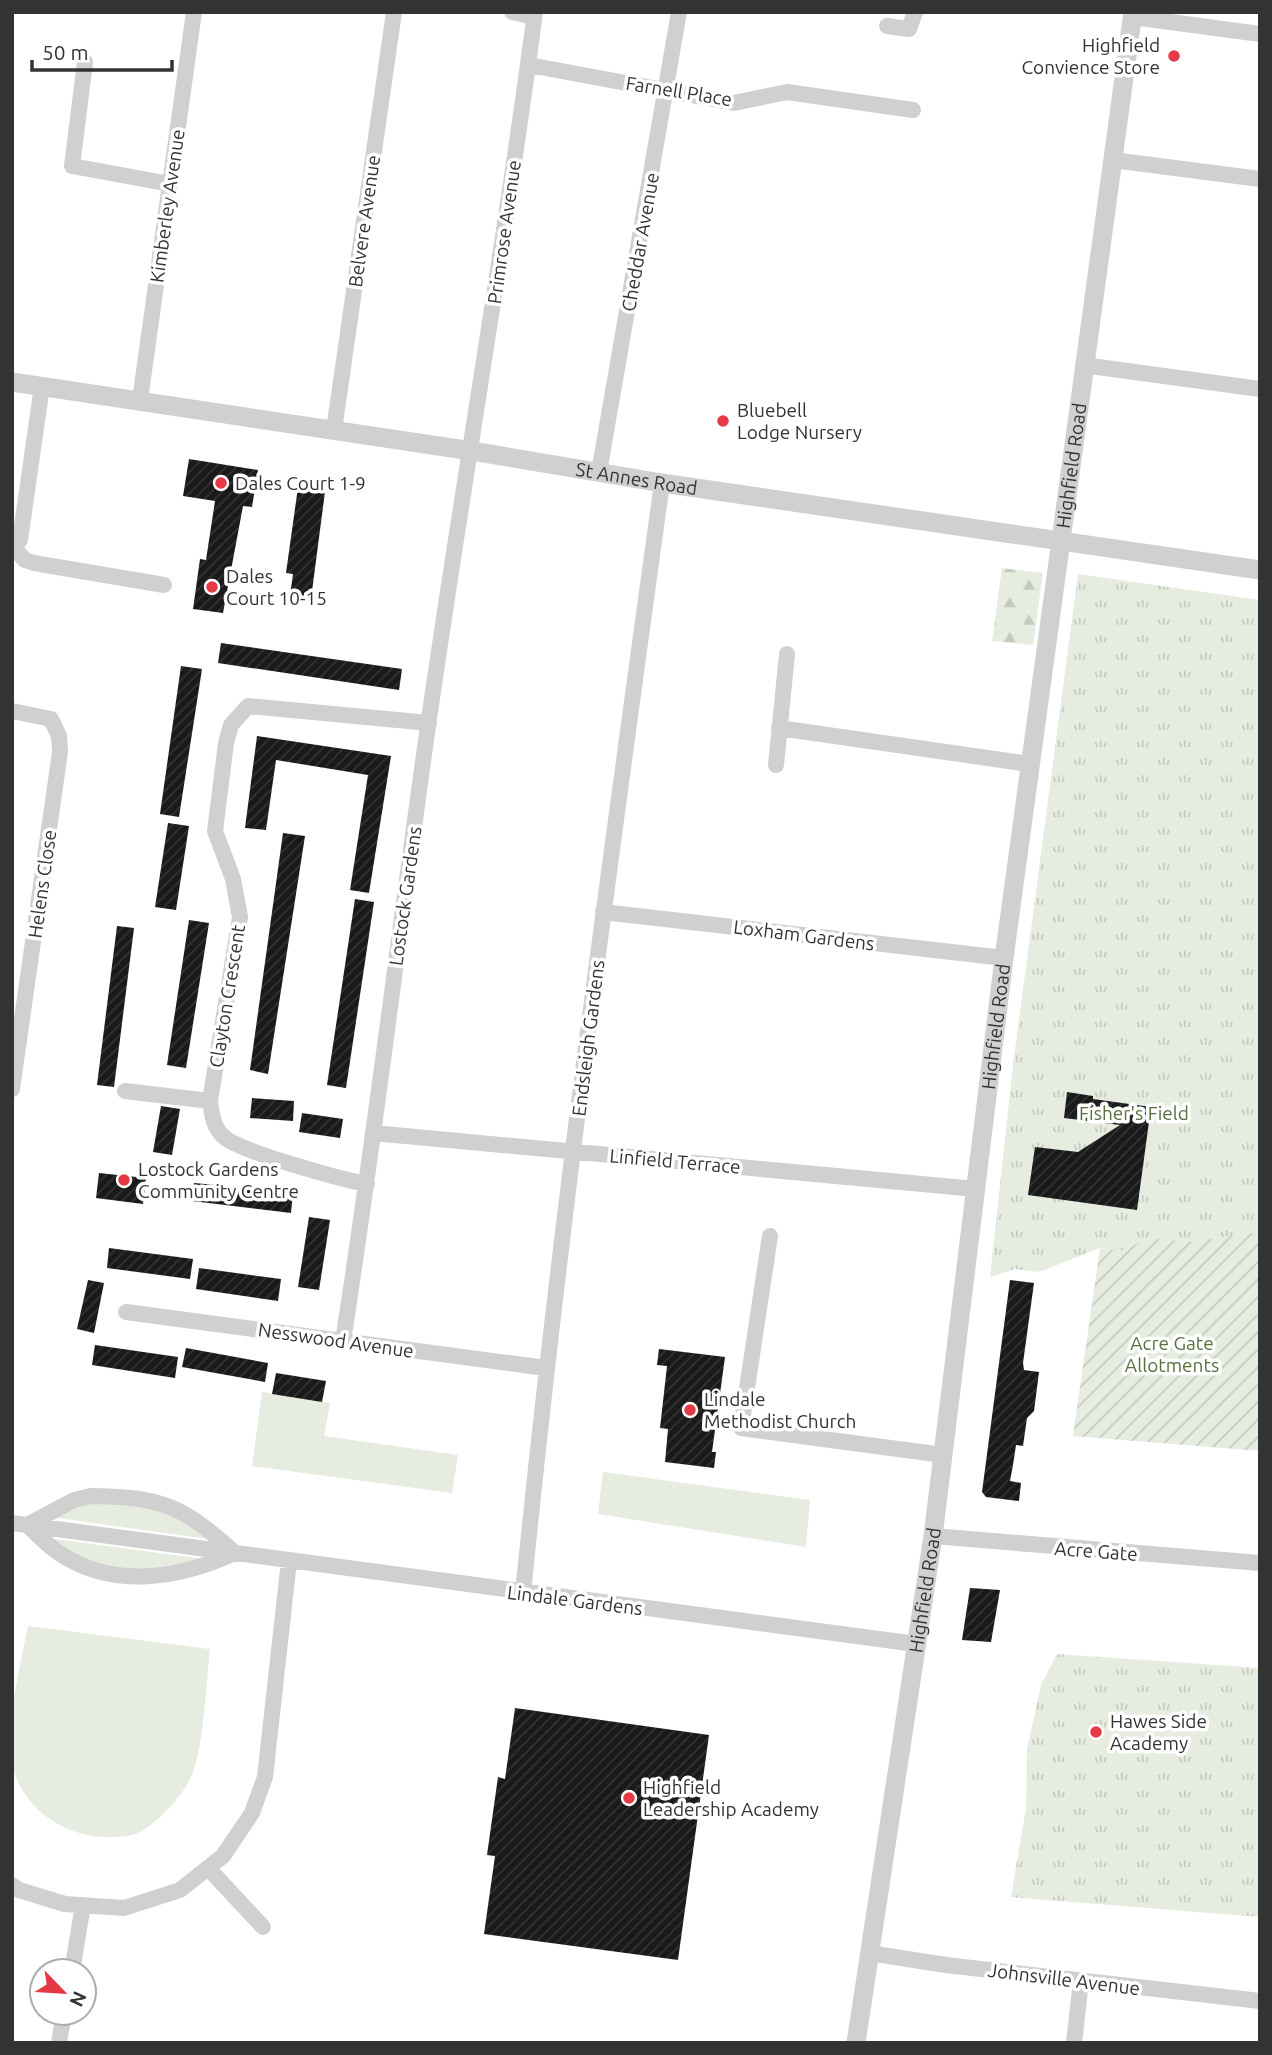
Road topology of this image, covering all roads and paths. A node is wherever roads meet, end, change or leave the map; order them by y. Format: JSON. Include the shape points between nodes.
{"nodes":[{"id":1,"x":194,"y":12,"type":"edge"},
{"id":2,"x":394,"y":12,"type":"edge"},
{"id":3,"x":512,"y":12,"type":"edge"},
{"id":4,"x":678,"y":12,"type":"edge"},
{"id":5,"x":915,"y":12,"type":"edge"},
{"id":6,"x":534,"y":15,"type":"edge"},
{"id":7,"x":1133,"y":15,"type":"edge"},
{"id":8,"x":887,"y":26,"type":"dead end"},
{"id":9,"x":1260,"y":34,"type":"edge"},
{"id":10,"x":85,"y":62,"type":"dead end"},
{"id":11,"x":529,"y":65,"type":"junction"},
{"id":12,"x":667,"y":90,"type":"junction"},
{"id":13,"x":913,"y":110,"type":"dead end"},
{"id":14,"x":1113,"y":160,"type":"junction"},
{"id":15,"x":1260,"y":179,"type":"edge"},
{"id":16,"x":170,"y":184,"type":"junction"},
{"id":17,"x":1083,"y":365,"type":"junction"},
{"id":18,"x":12,"y":382,"type":"edge"},
{"id":19,"x":42,"y":386,"type":"junction"},
{"id":20,"x":1260,"y":389,"type":"edge"},
{"id":21,"x":140,"y":400,"type":"junction"},
{"id":22,"x":334,"y":430,"type":"junction"},
{"id":23,"x":472,"y":451,"type":"junction"},
{"id":24,"x":599,"y":472,"type":"junction"},
{"id":25,"x":663,"y":484,"type":"junction"},
{"id":26,"x":1061,"y":541,"type":"junction"},
{"id":27,"x":13,"y":548,"type":"edge"},
{"id":28,"x":1260,"y":570,"type":"edge"},
{"id":29,"x":164,"y":584,"type":"dead end"},
{"id":30,"x":787,"y":654,"type":"dead end"},
{"id":31,"x":12,"y":711,"type":"edge"},
{"id":32,"x":429,"y":723,"type":"junction"},
{"id":33,"x":779,"y":728,"type":"junction"},
{"id":34,"x":1030,"y":764,"type":"junction"},
{"id":35,"x":776,"y":765,"type":"dead end"},
{"id":36,"x":603,"y":912,"type":"junction"},
{"id":37,"x":1004,"y":958,"type":"junction"},
{"id":38,"x":12,"y":1089,"type":"edge"},
{"id":39,"x":125,"y":1091,"type":"dead end"},
{"id":40,"x":210,"y":1101,"type":"junction"},
{"id":41,"x":373,"y":1133,"type":"junction"},
{"id":42,"x":573,"y":1151,"type":"junction"},
{"id":43,"x":367,"y":1184,"type":"junction"},
{"id":44,"x":976,"y":1189,"type":"junction"},
{"id":45,"x":770,"y":1236,"type":"dead end"},
{"id":46,"x":126,"y":1312,"type":"dead end"},
{"id":47,"x":343,"y":1341,"type":"junction"},
{"id":48,"x":545,"y":1368,"type":"junction"},
{"id":49,"x":943,"y":1455,"type":"junction"},
{"id":50,"x":20,"y":1524,"type":"edge"},
{"id":51,"x":933,"y":1536,"type":"junction"},
{"id":52,"x":235,"y":1553,"type":"junction"},
{"id":53,"x":289,"y":1561,"type":"junction"},
{"id":54,"x":1260,"y":1563,"type":"edge"},
{"id":55,"x":523,"y":1593,"type":"junction"},
{"id":56,"x":916,"y":1644,"type":"junction"},
{"id":57,"x":209,"y":1869,"type":"junction"},
{"id":58,"x":12,"y":1885,"type":"edge"},
{"id":59,"x":83,"y":1905,"type":"junction"},
{"id":60,"x":263,"y":1927,"type":"dead end"},
{"id":61,"x":869,"y":1953,"type":"junction"},
{"id":62,"x":74,"y":1957,"type":"edge"},
{"id":63,"x":1081,"y":1981,"type":"junction"},
{"id":64,"x":1260,"y":2001,"type":"edge"},
{"id":65,"x":856,"y":2043,"type":"edge"},
{"id":66,"x":1074,"y":2043,"type":"edge"}],
"edges":[{"from":1,"to":16,"type":"street","name":"Kimberley Avenue"},
{"from":2,"to":22,"type":"street","name":"Belvere Avenue"},
{"from":3,"to":6,"type":"street"},
{"from":4,"to":12,"type":"street","name":"Cheddar Avenue"},
{"from":5,"to":8,"type":"street","via":[[909,29]]},
{"from":6,"to":11,"type":"street","name":"Primrose Avenue"},
{"from":7,"to":9,"type":"street"},
{"from":7,"to":14,"type":"street","name":"Highfield Road"},
{"from":10,"to":16,"type":"street","via":[[72,166]]},
{"from":11,"to":12,"type":"street","name":"Farnell Place"},
{"from":11,"to":23,"type":"street","name":"Primrose Avenue"},
{"from":12,"to":13,"type":"street","name":"Farnell Place","via":[[734,103],[787,92]]},
{"from":12,"to":24,"type":"street","name":"Cheddar Avenue"},
{"from":14,"to":15,"type":"street"},
{"from":14,"to":17,"type":"street","name":"Highfield Road"},
{"from":16,"to":21,"type":"street","name":"Kimberley Avenue"},
{"from":17,"to":20,"type":"street"},
{"from":17,"to":26,"type":"street","name":"Highfield Road"},
{"from":18,"to":19,"type":"street","name":"St Annes Road"},
{"from":19,"to":21,"type":"street","name":"St Annes Road"},
{"from":19,"to":27,"type":"street","via":[[20,540]]},
{"from":21,"to":22,"type":"street","name":"St Annes Road"},
{"from":22,"to":23,"type":"street","name":"St Annes Road"},
{"from":23,"to":24,"type":"street","name":"St Annes Road"},
{"from":23,"to":32,"type":"street","name":"Lostock Gardens"},
{"from":24,"to":25,"type":"street","name":"St Annes Road"},
{"from":25,"to":26,"type":"street","name":"St Annes Road"},
{"from":25,"to":36,"type":"street","name":"Endsleigh Gardens"},
{"from":26,"to":28,"type":"street","name":"St Annes Road"},
{"from":26,"to":34,"type":"street","name":"Highfield Road"},
{"from":27,"to":29,"type":"street","via":[[34,563]]},
{"from":30,"to":33,"type":"street"},
{"from":31,"to":38,"type":"street","name":"Helens Close","via":[[51,719],[61,752]]},
{"from":32,"to":40,"type":"street","name":"Clayton Crescent","via":[[248,706],[231,725],[215,831],[233,879],[240,917]]},
{"from":32,"to":41,"type":"street","name":"Lostock Gardens"},
{"from":33,"to":34,"type":"street"},
{"from":33,"to":35,"type":"street"},
{"from":34,"to":37,"type":"street","name":"Highfield Road"},
{"from":36,"to":37,"type":"street","name":"Loxham Gardens"},
{"from":36,"to":42,"type":"street","name":"Endsleigh Gardens"},
{"from":37,"to":44,"type":"street","name":"Highfield Road"},
{"from":39,"to":40,"type":"street"},
{"from":40,"to":43,"type":"street","name":"Clayton Crescent","via":[[212,1119],[223,1138]]},
{"from":41,"to":42,"type":"street","name":"Linfield Terrace"},
{"from":41,"to":43,"type":"street","name":"Lostock Gardens"},
{"from":42,"to":44,"type":"street","name":"Linfield Terrace"},
{"from":42,"to":48,"type":"street","name":"Endsleigh Gardens"},
{"from":43,"to":47,"type":"street","name":"Lostock Gardens"},
{"from":44,"to":49,"type":"street","name":"Highfield Road"},
{"from":45,"to":49,"type":"street","via":[[741,1428]]},
{"from":46,"to":47,"type":"street","name":"Nesswood Avenue"},
{"from":47,"to":48,"type":"street","name":"Nesswood Avenue"},
{"from":48,"to":55,"type":"street","name":"Endsleigh Gardens"},
{"from":49,"to":51,"type":"street","name":"Highfield Road"},
{"from":50,"to":52,"type":"street","name":"Lindale Gardens"},
{"from":50,"to":52,"type":"street","via":[[76,1562],[115,1574],[177,1575]]},
{"from":50,"to":52,"type":"street","via":[[74,1500],[137,1498],[183,1510]]},
{"from":51,"to":54,"type":"street","name":"Acre Gate"},
{"from":51,"to":56,"type":"street","name":"Highfield Road"},
{"from":52,"to":53,"type":"street","name":"Lindale Gardens"},
{"from":53,"to":55,"type":"street","name":"Lindale Gardens"},
{"from":53,"to":57,"type":"street","via":[[265,1777],[253,1814]]},
{"from":55,"to":56,"type":"street","name":"Lindale Gardens"},
{"from":56,"to":61,"type":"street","name":"Highfield Road"},
{"from":57,"to":59,"type":"street","via":[[180,1891],[124,1908]]},
{"from":57,"to":60,"type":"street"},
{"from":58,"to":59,"type":"street","via":[[65,1904]]},
{"from":59,"to":62,"type":"street"},
{"from":61,"to":63,"type":"street","name":"Johnsville Avenue"},
{"from":61,"to":65,"type":"street","name":"Highfield Road"},
{"from":63,"to":64,"type":"street","name":"Johnsville Avenue"},
{"from":63,"to":66,"type":"street"}]}
